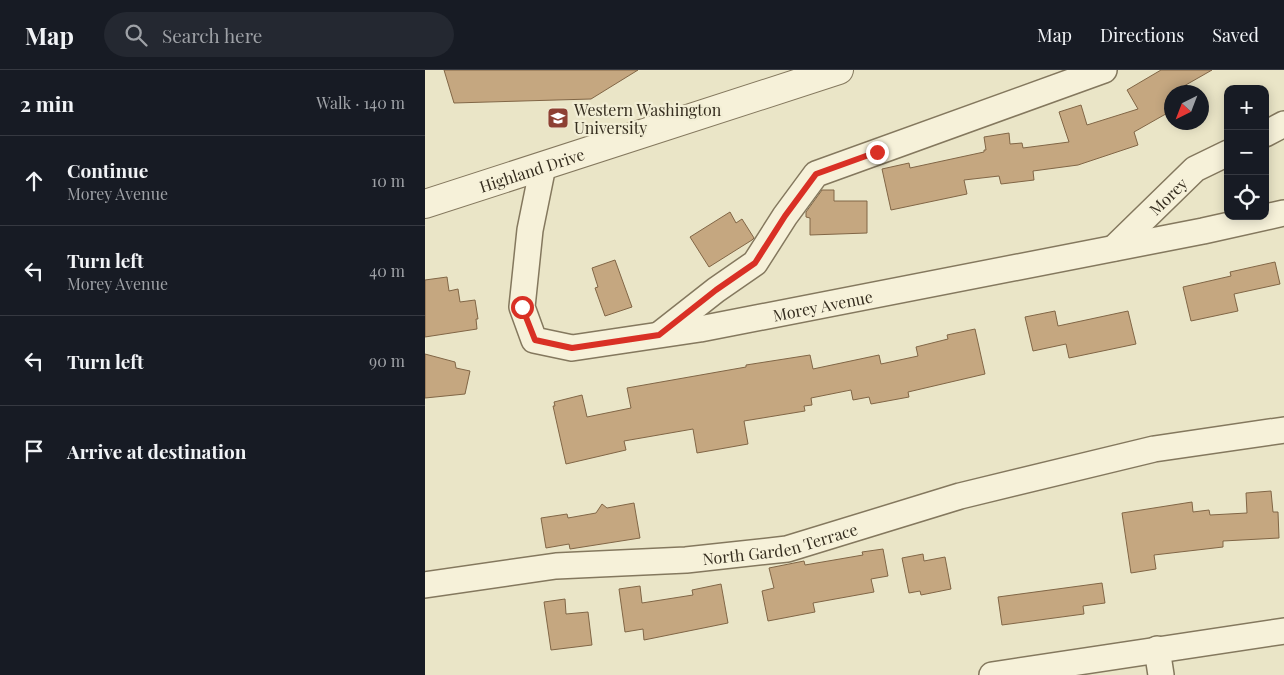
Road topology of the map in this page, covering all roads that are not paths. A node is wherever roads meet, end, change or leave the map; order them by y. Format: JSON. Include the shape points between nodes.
{"nodes":[{"id":1,"x":839,"y":70,"type":"edge"},
{"id":2,"x":1104,"y":70,"type":"edge"},
{"id":3,"x":1284,"y":124,"type":"edge"},
{"id":4,"x":1269,"y":132,"type":"edge"},
{"id":5,"x":1224,"y":154,"type":"edge"},
{"id":6,"x":543,"y":166,"type":"junction"},
{"id":7,"x":425,"y":204,"type":"edge"},
{"id":8,"x":1284,"y":213,"type":"edge"},
{"id":9,"x":1114,"y":248,"type":"junction"},
{"id":10,"x":659,"y":335,"type":"junction"},
{"id":11,"x":1284,"y":430,"type":"edge"},
{"id":12,"x":425,"y":584,"type":"edge"},
{"id":13,"x":1284,"y":631,"type":"edge"},
{"id":14,"x":1157,"y":649,"type":"junction"},
{"id":15,"x":991,"y":675,"type":"edge"},
{"id":16,"x":1161,"y":675,"type":"edge"}],
"edges":[{"from":1,"to":6,"type":"street","name":"Highland Drive"},
{"from":2,"to":10,"type":"street","via":[[816,174],[755,263]]},
{"from":3,"to":4,"type":"street"},
{"from":5,"to":9,"type":"street","name":"Morey","via":[[1195,169]]},
{"from":6,"to":7,"type":"street","name":"Highland Drive"},
{"from":6,"to":10,"type":"street","name":"Morey Avenue","via":[[530,230],[522,307],[535,340],[572,348]]},
{"from":8,"to":9,"type":"street","name":"Morey Avenue"},
{"from":9,"to":10,"type":"street","name":"Morey Avenue"},
{"from":11,"to":12,"type":"street","name":"North Garden Terrace","via":[[1155,449],[960,496],[787,549],[686,560],[556,566]]},
{"from":13,"to":14,"type":"street"},
{"from":14,"to":15,"type":"street"},
{"from":14,"to":16,"type":"street"}]}
